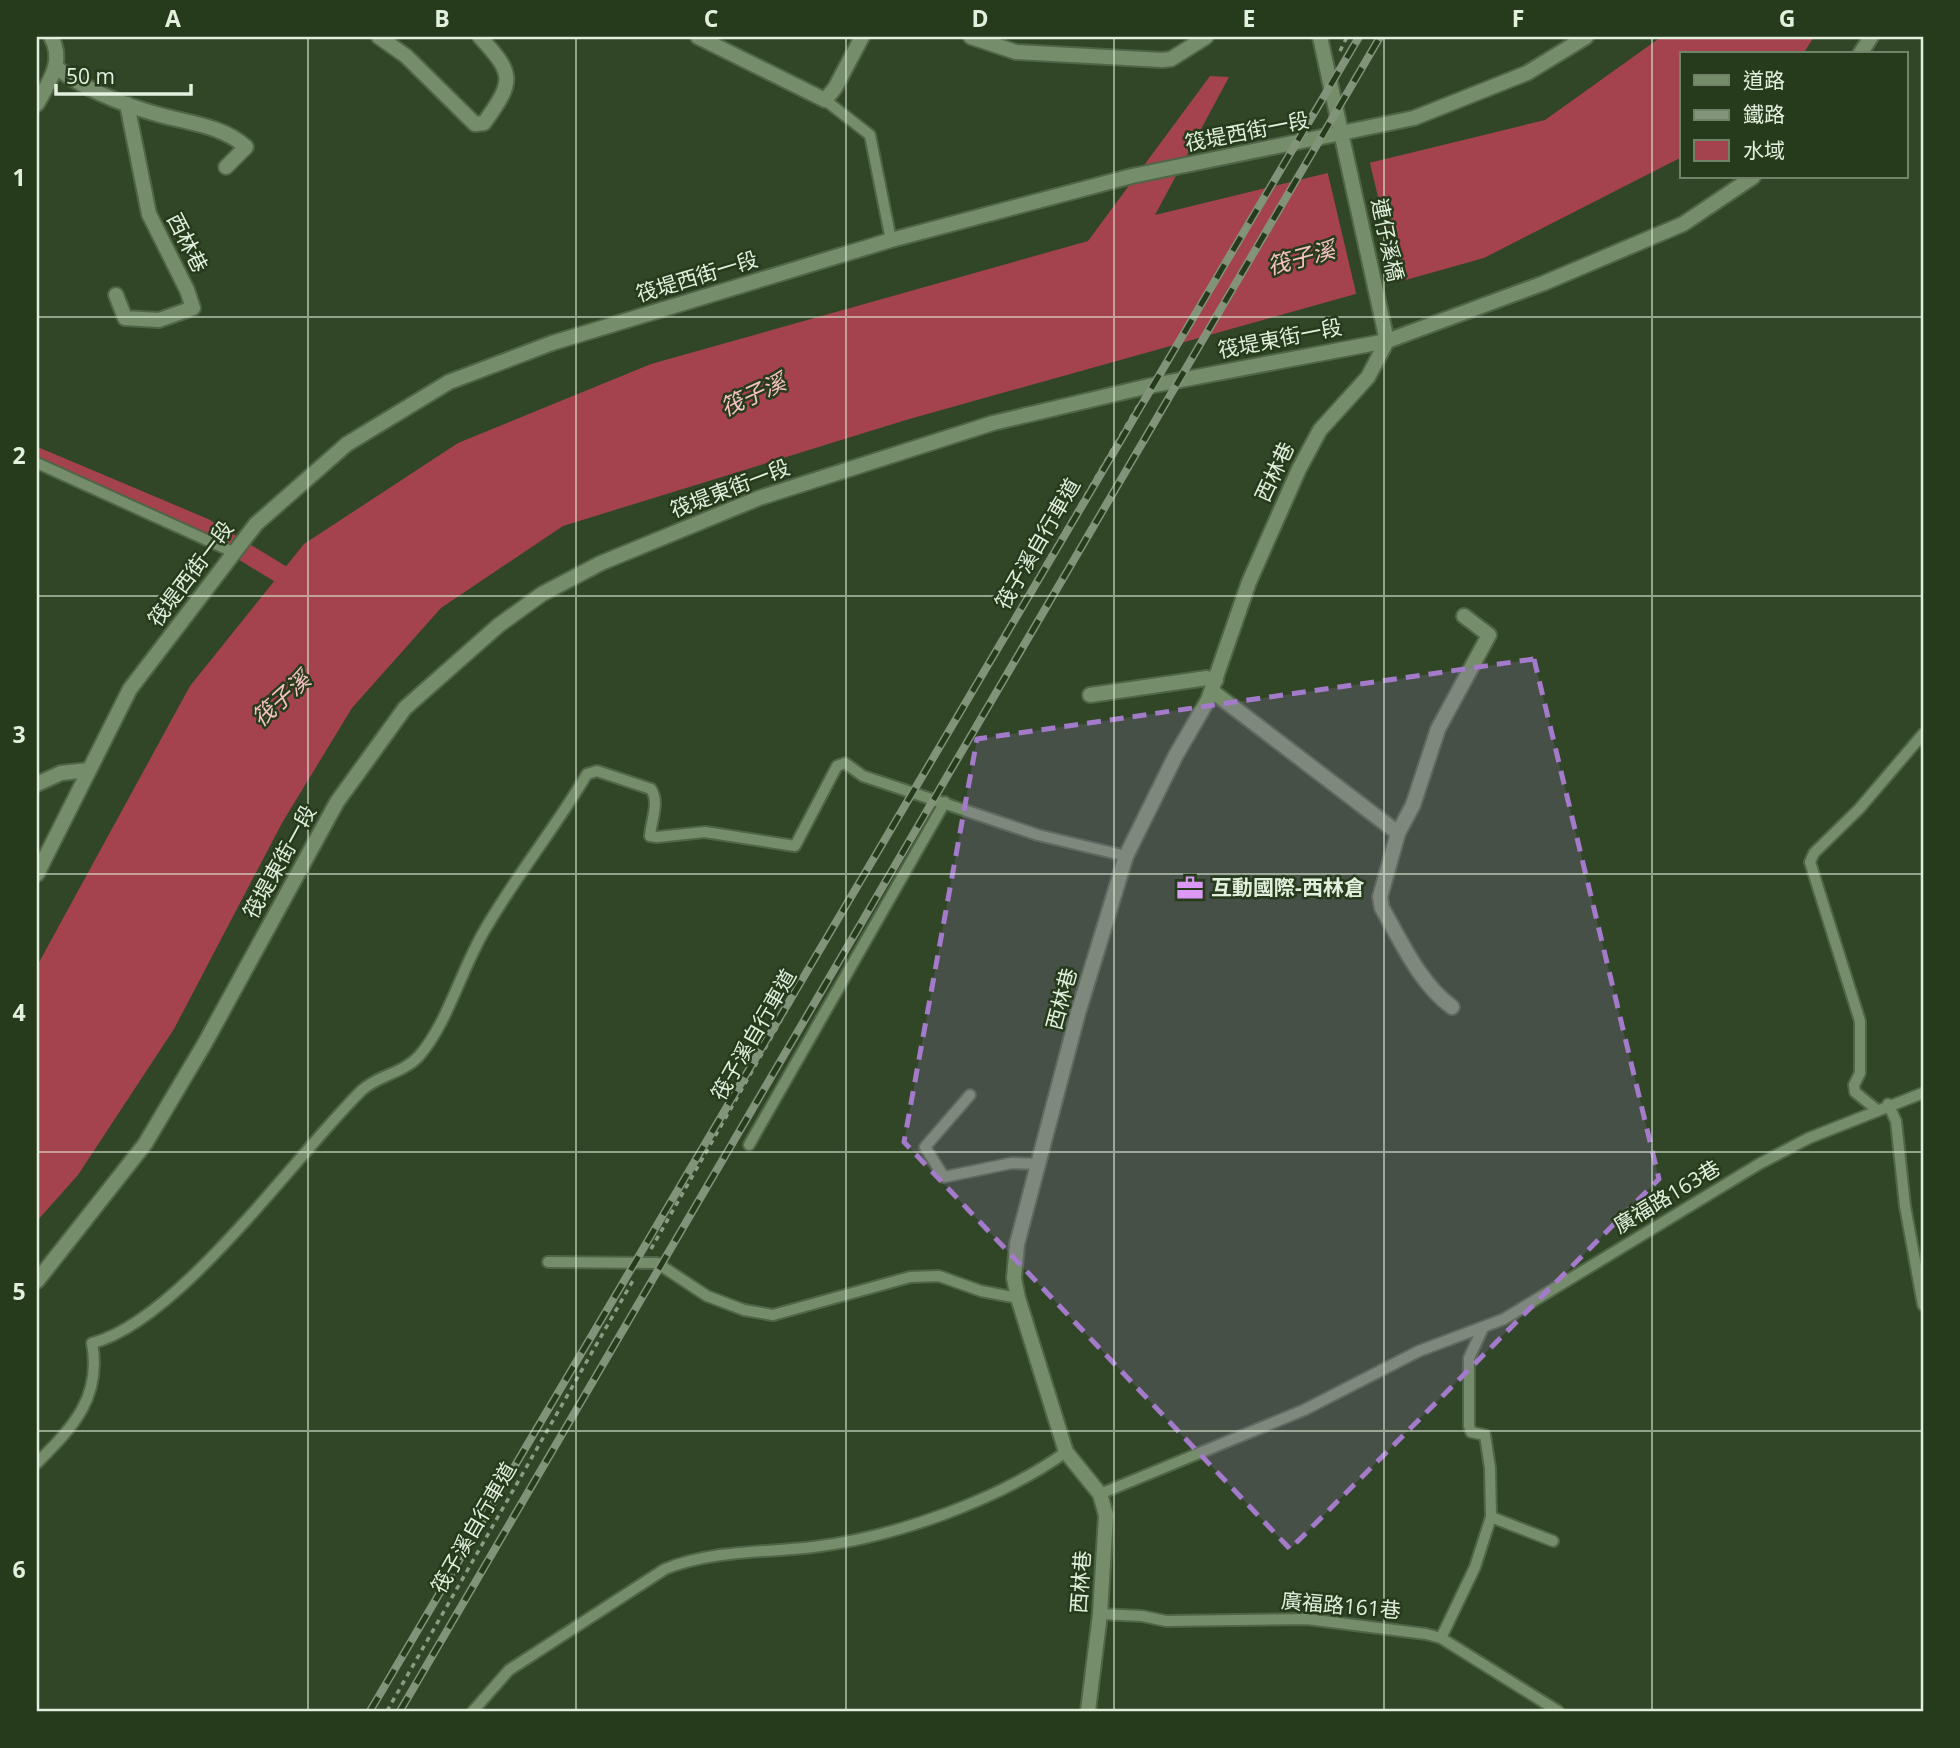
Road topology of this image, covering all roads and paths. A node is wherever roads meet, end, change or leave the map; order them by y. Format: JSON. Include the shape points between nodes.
{"nodes":[{"id":1,"x":51,"y":37,"type":"edge"},
{"id":2,"x":379,"y":37,"type":"edge"},
{"id":3,"x":480,"y":37,"type":"edge"},
{"id":4,"x":698,"y":37,"type":"edge"},
{"id":5,"x":862,"y":37,"type":"edge"},
{"id":6,"x":971,"y":37,"type":"edge"},
{"id":7,"x":1206,"y":37,"type":"edge"},
{"id":8,"x":1320,"y":37,"type":"edge"},
{"id":9,"x":1586,"y":37,"type":"edge"},
{"id":10,"x":1871,"y":37,"type":"edge"},
{"id":11,"x":1861,"y":52,"type":"edge"},
{"id":12,"x":57,"y":68,"type":"junction"},
{"id":13,"x":825,"y":100,"type":"junction"},
{"id":14,"x":37,"y":104,"type":"edge"},
{"id":15,"x":127,"y":104,"type":"junction"},
{"id":16,"x":1344,"y":141,"type":"junction"},
{"id":17,"x":226,"y":167,"type":"dead end"},
{"id":18,"x":1752,"y":178,"type":"edge"},
{"id":19,"x":891,"y":240,"type":"junction"},
{"id":20,"x":117,"y":295,"type":"dead end"},
{"id":21,"x":1387,"y":341,"type":"junction"},
{"id":22,"x":1149,"y":386,"type":"junction"},
{"id":23,"x":37,"y":463,"type":"edge"},
{"id":24,"x":233,"y":552,"type":"junction"},
{"id":25,"x":1464,"y":616,"type":"dead end"},
{"id":26,"x":1214,"y":686,"type":"junction"},
{"id":27,"x":1090,"y":695,"type":"dead end"},
{"id":28,"x":1923,"y":734,"type":"edge"},
{"id":29,"x":89,"y":770,"type":"junction"},
{"id":30,"x":37,"y":784,"type":"edge"},
{"id":31,"x":912,"y":791,"type":"junction"},
{"id":32,"x":945,"y":802,"type":"junction"},
{"id":33,"x":1398,"y":833,"type":"junction"},
{"id":34,"x":1126,"y":856,"type":"junction"},
{"id":35,"x":37,"y":874,"type":"edge"},
{"id":36,"x":1452,"y":1007,"type":"dead end"},
{"id":37,"x":1923,"y":1093,"type":"edge"},
{"id":38,"x":970,"y":1095,"type":"dead end"},
{"id":39,"x":1888,"y":1104,"type":"junction"},
{"id":40,"x":1877,"y":1110,"type":"junction"},
{"id":41,"x":749,"y":1144,"type":"dead end"},
{"id":42,"x":1040,"y":1164,"type":"junction"},
{"id":43,"x":646,"y":1257,"type":"dead end"},
{"id":44,"x":548,"y":1262,"type":"dead end"},
{"id":45,"x":639,"y":1269,"type":"dead end"},
{"id":46,"x":37,"y":1281,"type":"edge"},
{"id":47,"x":1018,"y":1298,"type":"junction"},
{"id":48,"x":1923,"y":1305,"type":"edge"},
{"id":49,"x":1483,"y":1328,"type":"junction"},
{"id":50,"x":1066,"y":1452,"type":"junction"},
{"id":51,"x":37,"y":1463,"type":"edge"},
{"id":52,"x":1100,"y":1493,"type":"junction"},
{"id":53,"x":1491,"y":1517,"type":"junction"},
{"id":54,"x":1553,"y":1541,"type":"dead end"},
{"id":55,"x":1100,"y":1614,"type":"junction"},
{"id":56,"x":1441,"y":1638,"type":"junction"},
{"id":57,"x":387,"y":1711,"type":"edge"},
{"id":58,"x":473,"y":1711,"type":"edge"},
{"id":59,"x":1088,"y":1711,"type":"edge"},
{"id":60,"x":1558,"y":1711,"type":"edge"}],
"edges":[{"from":1,"to":12,"type":"street"},
{"from":2,"to":3,"type":"street","via":[[406,56],[475,124],[484,123],[506,84],[506,68]]},
{"from":4,"to":13,"type":"street"},
{"from":5,"to":13,"type":"street"},
{"from":6,"to":7,"type":"street","via":[[1016,51],[1162,60]]},
{"from":8,"to":16,"type":"street","name":"連仔溪橋"},
{"from":9,"to":16,"type":"street","name":"筏堤西街一段","via":[[1498,86]]},
{"from":10,"to":11,"type":"street"},
{"from":12,"to":14,"type":"street"},
{"from":12,"to":15,"type":"street","via":[[77,83]]},
{"from":13,"to":19,"type":"lane","via":[[870,135]]},
{"from":15,"to":17,"type":"street","via":[[237,139],[246,147]]},
{"from":15,"to":20,"type":"street","name":"西林巷","via":[[149,214],[193,308],[159,320],[125,318]]},
{"from":16,"to":19,"type":"street","name":"筏堤西街一段","via":[[1132,176]]},
{"from":16,"to":21,"type":"street","name":"連仔溪橋"},
{"from":18,"to":21,"type":"street","name":"筏堤東街一段","via":[[1683,224],[1544,283]]},
{"from":19,"to":24,"type":"street","name":"筏堤西街一段","via":[[552,343],[449,382],[380,422],[316,469],[256,524]]},
{"from":21,"to":22,"type":"street","name":"筏堤東街一段"},
{"from":21,"to":26,"type":"street","name":"西林巷","via":[[1368,377],[1320,430],[1299,468],[1249,582]]},
{"from":22,"to":31,"type":"path","name":"筏子溪自行車道"},
{"from":22,"to":46,"type":"street","name":"筏堤東街一段","via":[[993,423],[759,498],[601,563],[542,594],[499,625],[405,708],[337,802],[145,1144]]},
{"from":23,"to":24,"type":"lane"},
{"from":24,"to":29,"type":"street","name":"筏堤西街一段","via":[[130,689]]},
{"from":25,"to":33,"type":"street","via":[[1489,635],[1438,729],[1413,805]]},
{"from":26,"to":27,"type":"street","via":[[1207,678]]},
{"from":26,"to":33,"type":"street"},
{"from":26,"to":34,"type":"street","name":"西林巷"},
{"from":28,"to":40,"type":"lane","via":[[1814,853],[1811,862],[1860,1021],[1860,1073],[1855,1092]]},
{"from":29,"to":30,"type":"street","via":[[61,773]]},
{"from":29,"to":35,"type":"street","name":"筏堤西街一段"},
{"from":31,"to":32,"type":"lane"},
{"from":31,"to":43,"type":"path","name":"筏子溪自行車道"},
{"from":31,"to":51,"type":"lane","via":[[863,776],[845,763],[838,766],[808,817],[802,837],[789,846],[718,832],[650,836],[656,796],[651,789],[597,771],[587,774],[557,825],[502,899],[438,1027],[418,1057],[363,1089],[185,1283],[119,1331],[92,1343],[96,1366],[79,1416]]},
{"from":32,"to":34,"type":"lane","via":[[1038,835]]},
{"from":32,"to":41,"type":"lane"},
{"from":33,"to":36,"type":"street","via":[[1382,884],[1382,908],[1424,978]]},
{"from":34,"to":42,"type":"street","name":"西林巷","via":[[1078,1013]]},
{"from":37,"to":39,"type":"lane","name":"廣福路163巷"},
{"from":38,"to":42,"type":"lane","via":[[925,1147],[944,1177],[1012,1163]]},
{"from":39,"to":40,"type":"lane","name":"廣福路163巷"},
{"from":39,"to":48,"type":"lane","via":[[1896,1121]]},
{"from":40,"to":49,"type":"lane","name":"廣福路163巷","via":[[1759,1164],[1544,1296]]},
{"from":42,"to":47,"type":"street","name":"西林巷","via":[[1017,1244],[1014,1278]]},
{"from":44,"to":47,"type":"lane","via":[[657,1263],[707,1296],[773,1315],[910,1277],[939,1276]]},
{"from":45,"to":57,"type":"path","name":"筏子溪自行車道"},
{"from":47,"to":50,"type":"street","name":"西林巷"},
{"from":49,"to":52,"type":"lane","name":"廣福路163巷","via":[[1419,1350],[1304,1410]]},
{"from":49,"to":53,"type":"lane","via":[[1469,1358],[1469,1426],[1471,1432],[1485,1435]]},
{"from":50,"to":52,"type":"street","name":"西林巷"},
{"from":50,"to":58,"type":"lane","via":[[1018,1481],[890,1532],[813,1547],[687,1560],[665,1569],[509,1670]]},
{"from":52,"to":55,"type":"street","name":"西林巷","via":[[1106,1515]]},
{"from":53,"to":54,"type":"lane"},
{"from":53,"to":56,"type":"lane","via":[[1475,1567]]},
{"from":55,"to":56,"type":"lane","name":"廣福路161巷","via":[[1166,1621],[1307,1619]]},
{"from":55,"to":59,"type":"street","name":"西林巷"},
{"from":56,"to":60,"type":"lane","name":"廣福路161巷"}]}
